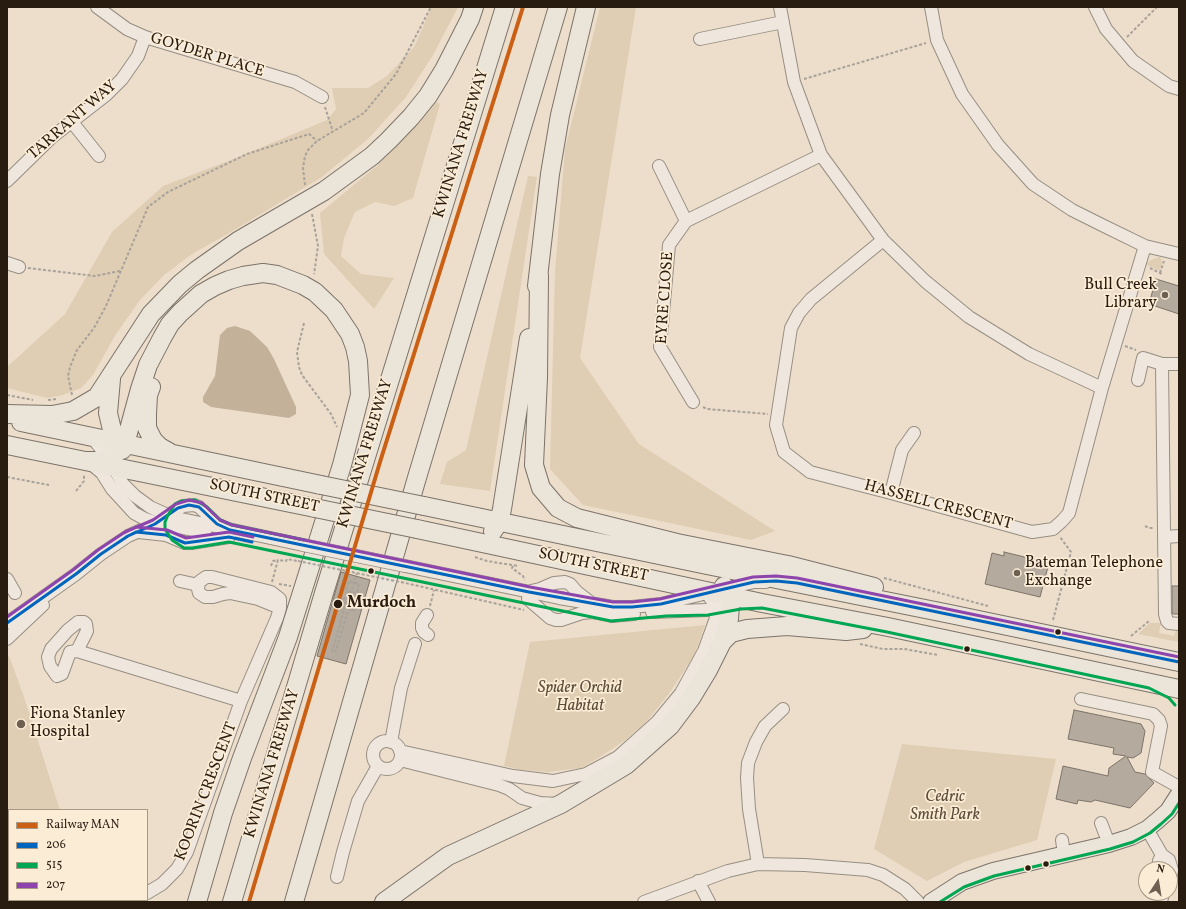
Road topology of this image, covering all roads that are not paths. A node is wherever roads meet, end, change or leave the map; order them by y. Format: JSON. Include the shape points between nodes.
{"nodes":[{"id":1,"x":97,"y":7,"type":"edge"},
{"id":2,"x":474,"y":7,"type":"edge"},
{"id":3,"x":505,"y":7,"type":"edge"},
{"id":4,"x":558,"y":7,"type":"edge"},
{"id":5,"x":586,"y":7,"type":"edge"},
{"id":6,"x":780,"y":7,"type":"edge"},
{"id":7,"x":932,"y":7,"type":"edge"},
{"id":8,"x":1095,"y":7,"type":"edge"},
{"id":9,"x":783,"y":22,"type":"junction"},
{"id":10,"x":145,"y":37,"type":"junction"},
{"id":11,"x":700,"y":39,"type":"dead end"},
{"id":12,"x":1179,"y":89,"type":"edge"},
{"id":13,"x":324,"y":100,"type":"road end"},
{"id":14,"x":72,"y":122,"type":"junction"},
{"id":15,"x":99,"y":156,"type":"dead end"},
{"id":16,"x":821,"y":156,"type":"junction"},
{"id":17,"x":659,"y":166,"type":"dead end"},
{"id":18,"x":7,"y":181,"type":"edge"},
{"id":19,"x":686,"y":221,"type":"junction"},
{"id":20,"x":883,"y":240,"type":"junction"},
{"id":21,"x":1144,"y":246,"type":"junction"},
{"id":22,"x":1179,"y":254,"type":"edge"},
{"id":23,"x":7,"y":263,"type":"edge"},
{"id":24,"x":19,"y":267,"type":"road end"},
{"id":25,"x":539,"y":275,"type":"junction"},
{"id":26,"x":190,"y":304,"type":"junction"},
{"id":27,"x":1162,"y":364,"type":"junction"},
{"id":28,"x":1179,"y":364,"type":"edge"},
{"id":29,"x":111,"y":376,"type":"junction"},
{"id":30,"x":1138,"y":380,"type":"dead end"},
{"id":31,"x":1102,"y":388,"type":"junction"},
{"id":32,"x":692,"y":402,"type":"road end"},
{"id":33,"x":7,"y":414,"type":"edge"},
{"id":34,"x":7,"y":420,"type":"edge"},
{"id":35,"x":914,"y":433,"type":"dead end"},
{"id":36,"x":7,"y":445,"type":"edge"},
{"id":37,"x":117,"y":452,"type":"junction"},
{"id":38,"x":171,"y":453,"type":"junction"},
{"id":39,"x":85,"y":460,"type":"junction"},
{"id":40,"x":891,"y":493,"type":"junction"},
{"id":41,"x":150,"y":507,"type":"junction"},
{"id":42,"x":152,"y":522,"type":"junction"},
{"id":43,"x":175,"y":522,"type":"junction"},
{"id":44,"x":499,"y":522,"type":"junction"},
{"id":45,"x":207,"y":524,"type":"junction"},
{"id":46,"x":136,"y":532,"type":"junction"},
{"id":47,"x":229,"y":533,"type":"junction"},
{"id":48,"x":1179,"y":536,"type":"edge"},
{"id":49,"x":1165,"y":537,"type":"junction"},
{"id":50,"x":471,"y":540,"type":"junction"},
{"id":51,"x":196,"y":542,"type":"junction"},
{"id":52,"x":707,"y":565,"type":"junction"},
{"id":53,"x":76,"y":574,"type":"junction"},
{"id":54,"x":7,"y":579,"type":"edge"},
{"id":55,"x":180,"y":581,"type":"dead end"},
{"id":56,"x":797,"y":583,"type":"junction"},
{"id":57,"x":198,"y":585,"type":"junction"},
{"id":58,"x":527,"y":590,"type":"junction"},
{"id":59,"x":15,"y":593,"type":"dead end"},
{"id":60,"x":544,"y":594,"type":"junction"},
{"id":61,"x":720,"y":599,"type":"junction"},
{"id":62,"x":576,"y":605,"type":"junction"},
{"id":63,"x":280,"y":608,"type":"junction"},
{"id":64,"x":594,"y":608,"type":"junction"},
{"id":65,"x":546,"y":614,"type":"junction"},
{"id":66,"x":950,"y":614,"type":"junction"},
{"id":67,"x":428,"y":615,"type":"dead end"},
{"id":68,"x":7,"y":623,"type":"edge"},
{"id":69,"x":1179,"y":624,"type":"edge"},
{"id":70,"x":888,"y":627,"type":"junction"},
{"id":71,"x":1023,"y":629,"type":"junction"},
{"id":72,"x":428,"y":635,"type":"dead end"},
{"id":73,"x":7,"y":639,"type":"edge"},
{"id":74,"x":722,"y":642,"type":"junction"},
{"id":75,"x":415,"y":644,"type":"dead end"},
{"id":76,"x":1179,"y":650,"type":"edge"},
{"id":77,"x":78,"y":651,"type":"dead end"},
{"id":78,"x":1143,"y":654,"type":"junction"},
{"id":79,"x":1020,"y":655,"type":"junction"},
{"id":80,"x":1179,"y":662,"type":"edge"},
{"id":81,"x":1151,"y":683,"type":"junction"},
{"id":82,"x":1179,"y":689,"type":"edge"},
{"id":83,"x":1081,"y":699,"type":"dead end"},
{"id":84,"x":241,"y":701,"type":"junction"},
{"id":85,"x":1179,"y":701,"type":"edge"},
{"id":86,"x":782,"y":708,"type":"dead end"},
{"id":87,"x":390,"y":742,"type":"junction"},
{"id":88,"x":400,"y":755,"type":"junction"},
{"id":89,"x":435,"y":759,"type":"junction"},
{"id":90,"x":378,"y":766,"type":"junction"},
{"id":91,"x":442,"y":771,"type":"junction"},
{"id":92,"x":1179,"y":787,"type":"edge"},
{"id":93,"x":1179,"y":794,"type":"edge"},
{"id":94,"x":561,"y":804,"type":"junction"},
{"id":95,"x":1101,"y":823,"type":"dead end"},
{"id":96,"x":1147,"y":829,"type":"junction"},
{"id":97,"x":1109,"y":844,"type":"junction"},
{"id":98,"x":1162,"y":855,"type":"junction"},
{"id":99,"x":1159,"y":861,"type":"edge"},
{"id":100,"x":1169,"y":861,"type":"edge"},
{"id":101,"x":758,"y":864,"type":"junction"},
{"id":102,"x":337,"y":878,"type":"dead end"},
{"id":103,"x":698,"y":881,"type":"junction"},
{"id":104,"x":148,"y":892,"type":"edge"},
{"id":105,"x":197,"y":902,"type":"edge"},
{"id":106,"x":232,"y":902,"type":"edge"},
{"id":107,"x":294,"y":902,"type":"edge"},
{"id":108,"x":384,"y":902,"type":"edge"},
{"id":109,"x":644,"y":902,"type":"edge"},
{"id":110,"x":709,"y":902,"type":"edge"},
{"id":111,"x":918,"y":902,"type":"edge"},
{"id":112,"x":931,"y":902,"type":"edge"}],
"edges":[{"from":1,"to":10,"type":"street","name":"GOYDER PLACE","via":[[127,29]]},
{"from":2,"to":29,"type":"highway","via":[[444,70],[428,96],[389,140],[372,156],[324,191],[238,241],[180,284],[151,314]]},
{"from":3,"to":106,"type":"highway","name":"KWINANA FREEWAY","via":[[324,593]]},
{"from":4,"to":107,"type":"highway"},
{"from":5,"to":25,"type":"highway","via":[[560,115],[550,174]]},
{"from":6,"to":9,"type":"street"},
{"from":7,"to":21,"type":"street","via":[[937,40],[962,94],[998,145],[1033,184],[1072,210]]},
{"from":8,"to":12,"type":"street","via":[[1106,29],[1133,61],[1169,86]]},
{"from":9,"to":11,"type":"street"},
{"from":9,"to":16,"type":"street","via":[[794,82]]},
{"from":10,"to":13,"type":"street","name":"GOYDER PLACE","via":[[295,82]]},
{"from":10,"to":14,"type":"street","name":"TARRANT WAY","via":[[138,56],[122,79]]},
{"from":14,"to":15,"type":"street"},
{"from":14,"to":18,"type":"street","name":"TARRANT WAY","via":[[52,137]]},
{"from":16,"to":19,"type":"street","name":"EYRE CLOSE"},
{"from":16,"to":20,"type":"street"},
{"from":17,"to":19,"type":"street"},
{"from":19,"to":32,"type":"street","name":"EYRE CLOSE","via":[[669,245],[660,347]]},
{"from":20,"to":31,"type":"street","via":[[924,281],[969,317],[1029,354]]},
{"from":20,"to":40,"type":"street","name":"HASSELL CRESCENT","via":[[811,299],[799,313],[791,328],[776,425],[784,452],[810,472]]},
{"from":21,"to":22,"type":"street"},
{"from":21,"to":31,"type":"street"},
{"from":23,"to":24,"type":"street"},
{"from":25,"to":44,"type":"highway"},
{"from":25,"to":66,"type":"highway","via":[[534,465],[541,488],[558,508],[576,518],[868,585]]},
{"from":26,"to":37,"type":"highway","via":[[170,324],[148,365]]},
{"from":26,"to":38,"type":"highway","via":[[158,364],[148,395],[147,428],[153,440]]},
{"from":26,"to":105,"type":"highway","via":[[215,286],[243,276],[263,273],[291,280],[315,292],[343,321],[355,347],[360,378],[360,395],[339,472],[288,636],[223,813]]},
{"from":27,"to":28,"type":"street"},
{"from":27,"to":30,"type":"street","via":[[1143,358]]},
{"from":27,"to":49,"type":"street"},
{"from":29,"to":33,"type":"highway","via":[[97,397],[71,403],[52,415]]},
{"from":29,"to":37,"type":"highway","via":[[108,413]]},
{"from":31,"to":40,"type":"street","name":"HASSELL CRESCENT","via":[[1069,513],[1053,528],[1032,532]]},
{"from":34,"to":37,"type":"highway","name":"SOUTH STREET","via":[[87,436]]},
{"from":35,"to":40,"type":"street","via":[[902,450]]},
{"from":36,"to":39,"type":"highway","name":"SOUTH STREET"},
{"from":37,"to":38,"type":"highway","name":"SOUTH STREET"},
{"from":37,"to":39,"type":"highway","name":"SOUTH STREET"},
{"from":37,"to":41,"type":"street","via":[[123,484]]},
{"from":37,"to":50,"type":"highway","name":"SOUTH STREET","bridge":true,"via":[[148,473]]},
{"from":38,"to":44,"type":"highway","name":"SOUTH STREET","bridge":true},
{"from":39,"to":42,"type":"street","via":[[102,473],[112,489],[134,513]]},
{"from":41,"to":43,"type":"street"},
{"from":41,"to":43,"type":"street","via":[[167,508]]},
{"from":42,"to":43,"type":"street"},
{"from":42,"to":43,"type":"street"},
{"from":42,"to":46,"type":"street"},
{"from":43,"to":45,"type":"street"},
{"from":43,"to":46,"type":"street","via":[[166,535]]},
{"from":43,"to":51,"type":"street","via":[[190,543]]},
{"from":44,"to":50,"type":"highway","via":[[490,535]]},
{"from":44,"to":52,"type":"highway","name":"SOUTH STREET"},
{"from":45,"to":47,"type":"street"},
{"from":45,"to":47,"type":"street","via":[[217,524]]},
{"from":45,"to":51,"type":"street","via":[[201,540]]},
{"from":46,"to":53,"type":"street","via":[[101,554]]},
{"from":47,"to":51,"type":"street"},
{"from":47,"to":58,"type":"street","bridge":true,"via":[[300,552],[403,574]]},
{"from":48,"to":49,"type":"street"},
{"from":49,"to":69,"type":"street","via":[[1167,621]]},
{"from":50,"to":61,"type":"highway","name":"SOUTH STREET"},
{"from":52,"to":56,"type":"highway","name":"SOUTH STREET"},
{"from":52,"to":61,"type":"highway","via":[[718,576]]},
{"from":53,"to":68,"type":"street"},
{"from":53,"to":73,"type":"street"},
{"from":54,"to":59,"type":"street"},
{"from":55,"to":57,"type":"street"},
{"from":56,"to":61,"type":"street","via":[[757,588]]},
{"from":56,"to":66,"type":"highway","name":"SOUTH STREET"},
{"from":57,"to":63,"type":"street","via":[[199,593],[205,597],[230,594],[258,599]]},
{"from":57,"to":63,"type":"street","via":[[201,580],[209,577],[271,592],[280,599]]},
{"from":58,"to":60,"type":"street"},
{"from":58,"to":60,"type":"street"},
{"from":58,"to":65,"type":"street"},
{"from":60,"to":62,"type":"street"},
{"from":60,"to":62,"type":"street","via":[[554,583],[565,582],[570,584]]},
{"from":60,"to":65,"type":"street","via":[[543,610]]},
{"from":61,"to":64,"type":"street"},
{"from":61,"to":64,"type":"street","via":[[612,616]]},
{"from":61,"to":70,"type":"highway","name":"SOUTH STREET","via":[[762,603]]},
{"from":61,"to":74,"type":"highway","via":[[729,619]]},
{"from":61,"to":89,"type":"street","via":[[704,651],[681,692],[657,722],[618,757],[586,774],[553,781],[513,776]]},
{"from":62,"to":64,"type":"street"},
{"from":62,"to":64,"type":"street","via":[[585,599]]},
{"from":62,"to":65,"type":"street","via":[[561,620],[550,618]]},
{"from":63,"to":84,"type":"street","name":"KOORIN CRESCENT"},
{"from":66,"to":71,"type":"highway","name":"SOUTH STREET"},
{"from":67,"to":72,"type":"street","via":[[422,623],[422,628]]},
{"from":70,"to":74,"type":"highway","via":[[846,631],[787,626],[747,629],[731,633]]},
{"from":70,"to":79,"type":"highway","name":"SOUTH STREET"},
{"from":71,"to":78,"type":"highway","name":"SOUTH STREET"},
{"from":71,"to":79,"type":"highway","via":[[1016,634],[1013,641]]},
{"from":74,"to":94,"type":"highway","via":[[691,698],[670,726],[626,765]]},
{"from":75,"to":87,"type":"street","via":[[401,688]]},
{"from":76,"to":78,"type":"highway"},
{"from":77,"to":84,"type":"street"},
{"from":78,"to":80,"type":"highway","name":"SOUTH STREET"},
{"from":79,"to":81,"type":"highway","name":"SOUTH STREET"},
{"from":81,"to":82,"type":"highway","name":"SOUTH STREET"},
{"from":81,"to":85,"type":"highway","via":[[1172,694]]},
{"from":83,"to":92,"type":"street","via":[[1153,714],[1161,726],[1152,772]]},
{"from":84,"to":104,"type":"street","name":"KOORIN CRESCENT","via":[[187,852],[177,869],[162,884]]},
{"from":86,"to":101,"type":"street","via":[[765,726],[748,764],[749,809]]},
{"from":87,"to":88,"type":"street","via":[[398,747]]},
{"from":87,"to":90,"type":"street","via":[[381,743],[375,749],[374,758]]},
{"from":88,"to":89,"type":"street"},
{"from":88,"to":90,"type":"street","via":[[395,767],[386,769]]},
{"from":88,"to":91,"type":"street"},
{"from":89,"to":91,"type":"street","via":[[436,765]]},
{"from":90,"to":102,"type":"street","via":[[358,801]]},
{"from":91,"to":94,"type":"street","via":[[499,785],[522,798],[540,803]]},
{"from":93,"to":96,"type":"main road","via":[[1168,811]]},
{"from":94,"to":108,"type":"highway","via":[[448,856]]},
{"from":95,"to":97,"type":"street"},
{"from":96,"to":97,"type":"main road","via":[[1128,839]]},
{"from":96,"to":98,"type":"street"},
{"from":97,"to":112,"type":"main road","via":[[1063,847],[962,882]]},
{"from":98,"to":99,"type":"street"},
{"from":98,"to":100,"type":"street"},
{"from":101,"to":103,"type":"street"},
{"from":101,"to":111,"type":"street","via":[[868,870],[884,875],[905,889]]},
{"from":103,"to":109,"type":"street"},
{"from":103,"to":110,"type":"street"}]}
